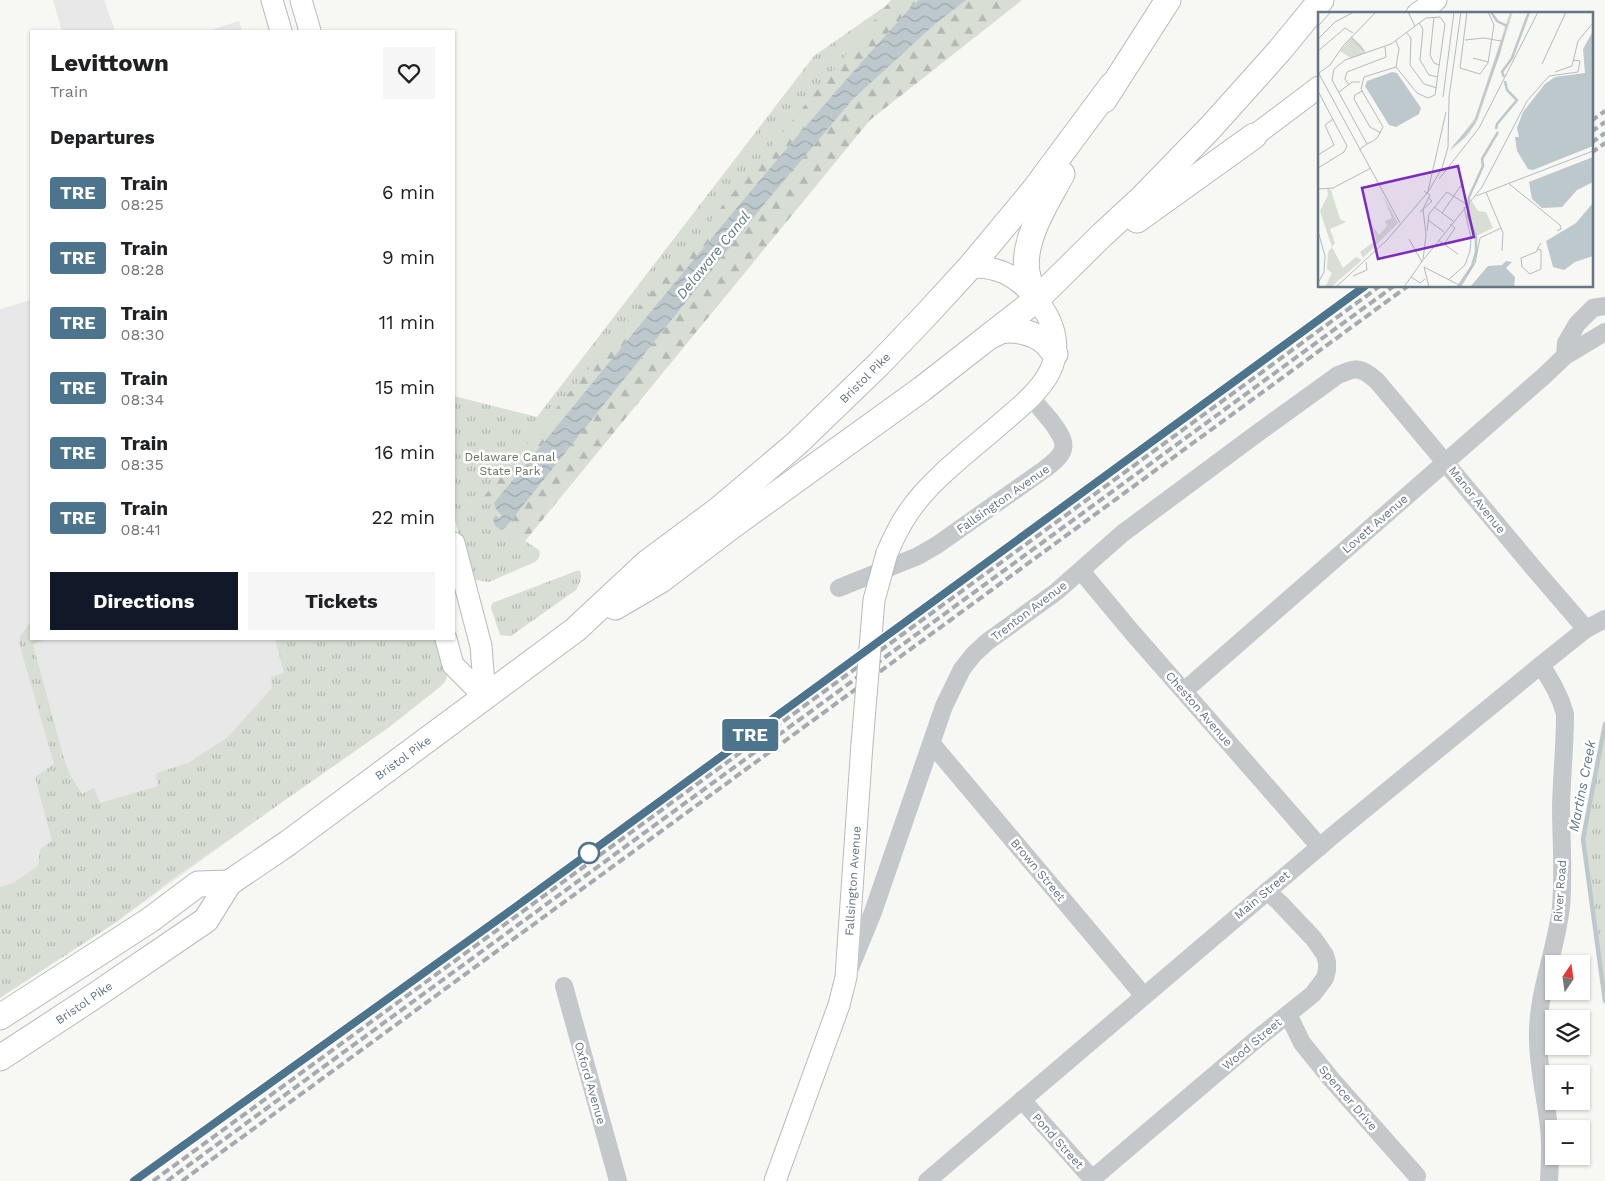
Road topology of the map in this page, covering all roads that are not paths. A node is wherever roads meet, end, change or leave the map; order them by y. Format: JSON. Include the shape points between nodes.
{"nodes":[{"id":1,"x":272,"y":0,"type":"edge"},
{"id":2,"x":301,"y":0,"type":"edge"},
{"id":3,"x":1168,"y":0,"type":"edge"},
{"id":4,"x":1321,"y":0,"type":"edge"},
{"id":5,"x":1436,"y":0,"type":"edge"},
{"id":6,"x":1420,"y":12,"type":"edge"},
{"id":7,"x":280,"y":30,"type":"edge"},
{"id":8,"x":310,"y":30,"type":"edge"},
{"id":9,"x":1112,"y":85,"type":"junction"},
{"id":10,"x":1318,"y":88,"type":"edge"},
{"id":11,"x":1254,"y":136,"type":"joint"},
{"id":12,"x":970,"y":267,"type":"junction"},
{"id":13,"x":1066,"y":272,"type":"junction"},
{"id":14,"x":1037,"y":300,"type":"junction"},
{"id":15,"x":1605,"y":306,"type":"edge"},
{"id":16,"x":1605,"y":332,"type":"edge"},
{"id":17,"x":988,"y":337,"type":"junction"},
{"id":18,"x":1055,"y":354,"type":"junction"},
{"id":19,"x":1565,"y":356,"type":"junction"},
{"id":20,"x":1367,"y":372,"type":"joint"},
{"id":21,"x":1030,"y":397,"type":"junction"},
{"id":22,"x":1446,"y":462,"type":"junction"},
{"id":23,"x":455,"y":547,"type":"edge"},
{"id":24,"x":1080,"y":571,"type":"junction"},
{"id":25,"x":839,"y":588,"type":"dead end"},
{"id":26,"x":1605,"y":619,"type":"edge"},
{"id":27,"x":1586,"y":629,"type":"junction"},
{"id":28,"x":576,"y":630,"type":"junction"},
{"id":29,"x":446,"y":640,"type":"edge"},
{"id":30,"x":1541,"y":665,"type":"junction"},
{"id":31,"x":1184,"y":691,"type":"junction"},
{"id":32,"x":485,"y":697,"type":"junction"},
{"id":33,"x":932,"y":744,"type":"junction"},
{"id":34,"x":1320,"y":846,"type":"junction"},
{"id":35,"x":229,"y":883,"type":"junction"},
{"id":36,"x":1267,"y":891,"type":"junction"},
{"id":37,"x":846,"y":978,"type":"junction"},
{"id":38,"x":564,"y":986,"type":"dead end"},
{"id":39,"x":1144,"y":996,"type":"junction"},
{"id":40,"x":1288,"y":1014,"type":"junction"},
{"id":41,"x":0,"y":1017,"type":"edge"},
{"id":42,"x":0,"y":1058,"type":"edge"},
{"id":43,"x":1022,"y":1100,"type":"junction"},
{"id":44,"x":1417,"y":1176,"type":"dead end"},
{"id":45,"x":1093,"y":1180,"type":"edge"},
{"id":46,"x":618,"y":1181,"type":"edge"},
{"id":47,"x":775,"y":1181,"type":"edge"},
{"id":48,"x":927,"y":1181,"type":"edge"},
{"id":49,"x":1549,"y":1181,"type":"edge"}],
"edges":[{"from":1,"to":7,"type":"main road"},
{"from":2,"to":8,"type":"main road"},
{"from":3,"to":9,"type":"highway"},
{"from":4,"to":13,"type":"highway","via":[[1211,127]]},
{"from":5,"to":6,"type":"main road"},
{"from":9,"to":12,"type":"highway","name":"Bristol Pike","via":[[1034,190]]},
{"from":9,"to":14,"type":"highway","via":[[1048,198],[1033,232],[1027,266]]},
{"from":10,"to":11,"type":"main road"},
{"from":11,"to":13,"type":"highway"},
{"from":12,"to":14,"type":"main road","name":"Fallsington Avenue","via":[[1006,274]]},
{"from":12,"to":28,"type":"highway","name":"Bristol Pike","via":[[879,364],[796,444],[718,510],[648,562]]},
{"from":13,"to":14,"type":"highway","name":"Bristol Pike"},
{"from":14,"to":17,"type":"highway","name":"Bristol Pike"},
{"from":14,"to":18,"type":"main road","name":"Fallsington Avenue","via":[[1051,320]]},
{"from":15,"to":19,"type":"street","name":"Lovett Avenue","via":[[1593,308],[1577,324],[1566,343]]},
{"from":16,"to":19,"type":"street","name":"Lovett Avenue"},
{"from":17,"to":18,"type":"highway","via":[[1001,331],[1025,332],[1045,342]]},
{"from":17,"to":28,"type":"highway","name":"Bristol Pike","via":[[661,580]]},
{"from":18,"to":21,"type":"main road","name":"Fallsington Avenue","via":[[1047,376]]},
{"from":19,"to":22,"type":"street","name":"Lovett Avenue"},
{"from":20,"to":22,"type":"street","name":"Manor Avenue"},
{"from":20,"to":24,"type":"street","name":"Trenton Avenue","via":[[1353,369],[1338,375],[1123,533]]},
{"from":21,"to":25,"type":"street","name":"Fallsington Avenue","via":[[1062,437],[1064,445],[1059,458],[937,545]]},
{"from":21,"to":37,"type":"main road","name":"Fallsington Avenue","bridge":true,"via":[[925,493],[909,511],[887,553],[874,600]]},
{"from":22,"to":27,"type":"street","name":"Manor Avenue"},
{"from":22,"to":31,"type":"street","name":"Lovett Avenue"},
{"from":23,"to":32,"type":"main road","via":[[480,646]]},
{"from":24,"to":31,"type":"street","name":"Cheston Avenue"},
{"from":24,"to":33,"type":"street","name":"Trenton Avenue","via":[[974,654],[956,680]]},
{"from":26,"to":27,"type":"street","name":"Main Street"},
{"from":27,"to":30,"type":"street","name":"Main Street"},
{"from":28,"to":32,"type":"highway","name":"Bristol Pike"},
{"from":29,"to":32,"type":"main road","via":[[453,665]]},
{"from":30,"to":34,"type":"street","name":"Main Street"},
{"from":30,"to":49,"type":"street","name":"River Road","via":[[1562,701],[1565,714],[1561,906],[1540,1002],[1538,1037],[1551,1144]]},
{"from":31,"to":34,"type":"street","name":"Cheston Avenue"},
{"from":32,"to":35,"type":"highway","name":"Bristol Pike"},
{"from":33,"to":37,"type":"street","name":"Trenton Avenue","via":[[873,912]]},
{"from":33,"to":39,"type":"street","name":"Brown Street"},
{"from":34,"to":36,"type":"street","name":"Main Street"},
{"from":35,"to":41,"type":"highway","via":[[198,884],[150,920]]},
{"from":35,"to":42,"type":"highway","name":"Bristol Pike","via":[[206,920]]},
{"from":36,"to":39,"type":"street","name":"Main Street"},
{"from":36,"to":40,"type":"street","name":"Wood Street","via":[[1314,939],[1328,962],[1325,978],[1313,994]]},
{"from":37,"to":47,"type":"main road","name":"Fallsington Avenue"},
{"from":38,"to":46,"type":"street","name":"Oxford Avenue"},
{"from":39,"to":43,"type":"street","name":"Main Street"},
{"from":40,"to":44,"type":"street","name":"Spencer Drive","via":[[1302,1043]]},
{"from":40,"to":45,"type":"street","name":"Wood Street"},
{"from":43,"to":45,"type":"street","name":"Pond Street"},
{"from":43,"to":48,"type":"street","name":"Main Street"}]}
